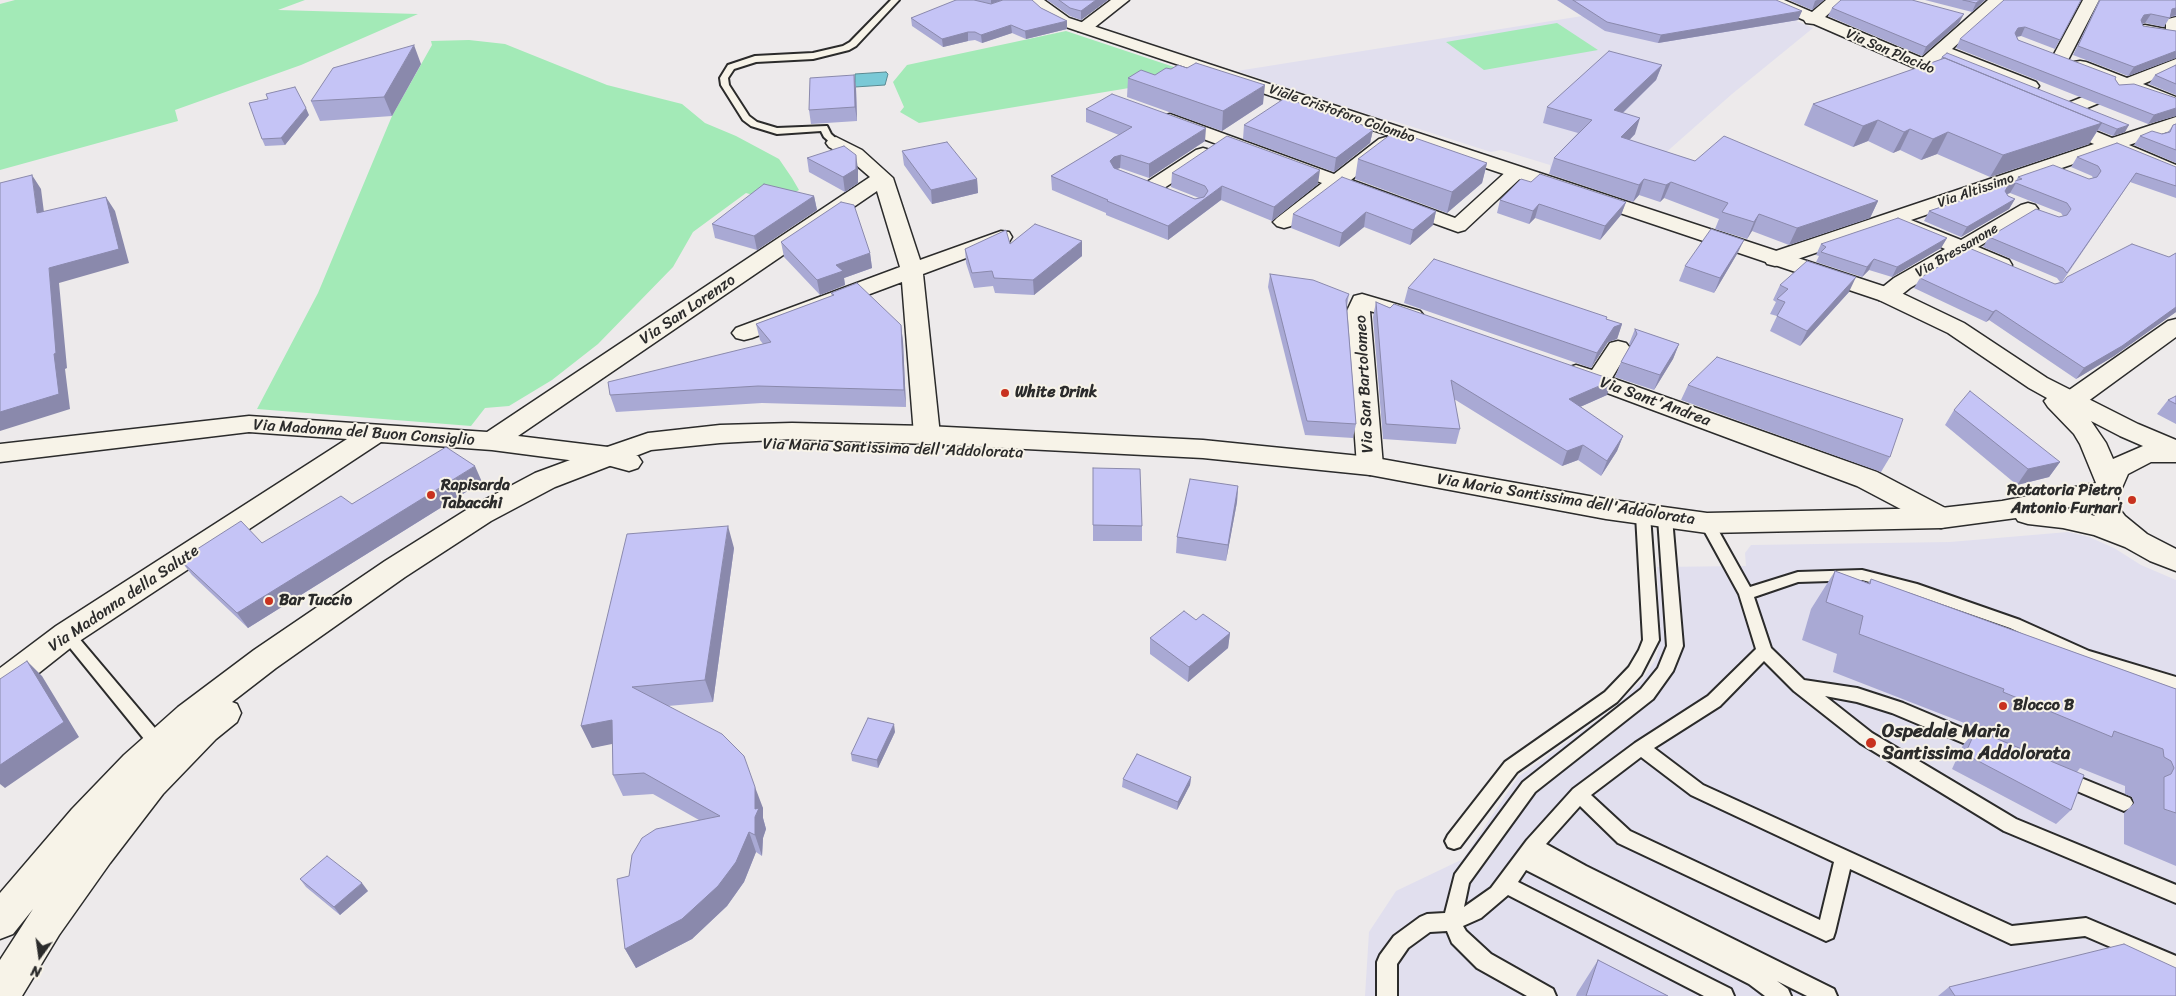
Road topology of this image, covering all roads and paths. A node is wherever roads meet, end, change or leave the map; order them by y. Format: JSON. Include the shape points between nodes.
{"nodes":[{"id":1,"x":895,"y":0,"type":"edge"},
{"id":2,"x":1034,"y":0,"type":"edge"},
{"id":3,"x":1121,"y":0,"type":"edge"},
{"id":4,"x":1770,"y":0,"type":"edge"},
{"id":5,"x":1836,"y":0,"type":"edge"},
{"id":6,"x":1998,"y":0,"type":"edge"},
{"id":7,"x":2091,"y":0,"type":"edge"},
{"id":8,"x":1955,"y":15,"type":"edge"},
{"id":9,"x":1812,"y":20,"type":"junction"},
{"id":10,"x":1974,"y":20,"type":"junction"},
{"id":11,"x":2176,"y":22,"type":"edge"},
{"id":12,"x":1084,"y":28,"type":"junction"},
{"id":13,"x":2145,"y":30,"type":"edge"},
{"id":14,"x":1941,"y":50,"type":"junction"},
{"id":15,"x":2176,"y":64,"type":"edge"},
{"id":16,"x":1923,"y":65,"type":"junction"},
{"id":17,"x":2128,"y":84,"type":"junction"},
{"id":18,"x":1971,"y":85,"type":"edge"},
{"id":19,"x":2042,"y":90,"type":"edge"},
{"id":20,"x":2060,"y":98,"type":"edge"},
{"id":21,"x":2176,"y":103,"type":"edge"},
{"id":22,"x":2078,"y":105,"type":"junction"},
{"id":23,"x":2031,"y":110,"type":"edge"},
{"id":24,"x":1152,"y":114,"type":"edge"},
{"id":25,"x":2104,"y":116,"type":"edge"},
{"id":26,"x":2048,"y":118,"type":"junction"},
{"id":27,"x":2122,"y":122,"type":"edge"},
{"id":28,"x":2176,"y":123,"type":"edge"},
{"id":29,"x":1241,"y":129,"type":"dead end"},
{"id":30,"x":1399,"y":133,"type":"junction"},
{"id":31,"x":2148,"y":133,"type":"junction"},
{"id":32,"x":1224,"y":140,"type":"junction"},
{"id":33,"x":836,"y":143,"type":"joint"},
{"id":34,"x":2176,"y":143,"type":"edge"},
{"id":35,"x":2113,"y":145,"type":"junction"},
{"id":36,"x":2049,"y":167,"type":"junction"},
{"id":37,"x":2176,"y":172,"type":"edge"},
{"id":38,"x":1516,"y":173,"type":"junction"},
{"id":39,"x":883,"y":178,"type":"junction"},
{"id":40,"x":2074,"y":178,"type":"edge"},
{"id":41,"x":1338,"y":181,"type":"junction"},
{"id":42,"x":1152,"y":188,"type":"edge"},
{"id":43,"x":1983,"y":189,"type":"junction"},
{"id":44,"x":1868,"y":207,"type":"edge"},
{"id":45,"x":1894,"y":219,"type":"junction"},
{"id":46,"x":1284,"y":222,"type":"dead end"},
{"id":47,"x":1006,"y":235,"type":"edge"},
{"id":48,"x":1961,"y":248,"type":"junction"},
{"id":49,"x":1776,"y":259,"type":"junction"},
{"id":50,"x":912,"y":270,"type":"junction"},
{"id":51,"x":2022,"y":274,"type":"edge"},
{"id":52,"x":1886,"y":295,"type":"junction"},
{"id":53,"x":1438,"y":325,"type":"edge"},
{"id":54,"x":2176,"y":326,"type":"edge"},
{"id":55,"x":744,"y":334,"type":"dead end"},
{"id":56,"x":1618,"y":348,"type":"dead end"},
{"id":57,"x":1551,"y":365,"type":"edge"},
{"id":58,"x":1598,"y":381,"type":"junction"},
{"id":59,"x":2038,"y":383,"type":"junction"},
{"id":60,"x":2072,"y":401,"type":"junction"},
{"id":61,"x":376,"y":433,"type":"junction"},
{"id":62,"x":927,"y":435,"type":"junction"},
{"id":63,"x":492,"y":442,"type":"junction"},
{"id":64,"x":2176,"y":451,"type":"edge"},
{"id":65,"x":0,"y":452,"type":"edge"},
{"id":66,"x":619,"y":459,"type":"junction"},
{"id":67,"x":1370,"y":466,"type":"junction"},
{"id":68,"x":2109,"y":486,"type":"junction"},
{"id":69,"x":2002,"y":511,"type":"junction"},
{"id":70,"x":1654,"y":516,"type":"junction"},
{"id":71,"x":1941,"y":518,"type":"junction"},
{"id":72,"x":1707,"y":523,"type":"junction"},
{"id":73,"x":2137,"y":541,"type":"junction"},
{"id":74,"x":2176,"y":560,"type":"edge"},
{"id":75,"x":1746,"y":594,"type":"junction"},
{"id":76,"x":67,"y":634,"type":"junction"},
{"id":77,"x":1764,"y":651,"type":"junction"},
{"id":78,"x":2176,"y":683,"type":"edge"},
{"id":79,"x":0,"y":686,"type":"edge"},
{"id":80,"x":1800,"y":686,"type":"junction"},
{"id":81,"x":159,"y":745,"type":"junction"},
{"id":82,"x":1642,"y":748,"type":"junction"},
{"id":83,"x":2006,"y":754,"type":"edge"},
{"id":84,"x":2052,"y":773,"type":"edge"},
{"id":85,"x":1579,"y":794,"type":"junction"},
{"id":86,"x":2124,"y":803,"type":"dead end"},
{"id":87,"x":1454,"y":841,"type":"dead end"},
{"id":88,"x":1528,"y":853,"type":"junction"},
{"id":89,"x":1844,"y":858,"type":"junction"},
{"id":90,"x":1506,"y":884,"type":"junction"},
{"id":91,"x":2176,"y":894,"type":"edge"},
{"id":92,"x":4,"y":915,"type":"edge"},
{"id":93,"x":1452,"y":922,"type":"junction"},
{"id":94,"x":2176,"y":966,"type":"edge"},
{"id":95,"x":0,"y":995,"type":"edge"},
{"id":96,"x":1386,"y":996,"type":"edge"},
{"id":97,"x":1546,"y":996,"type":"edge"},
{"id":98,"x":1724,"y":996,"type":"edge"},
{"id":99,"x":1781,"y":996,"type":"edge"},
{"id":100,"x":1827,"y":996,"type":"edge"}],
"edges":[{"from":1,"to":33,"type":"lane","via":[[854,44],[846,48],[813,56],[755,59],[731,66],[724,78],[746,118],[754,124],[777,131],[824,128]]},
{"from":2,"to":12,"type":"street","name":"Viale Cristoforo Colombo","via":[[1063,21]]},
{"from":3,"to":12,"type":"street"},
{"from":4,"to":9,"type":"street","name":"Via San Placido"},
{"from":5,"to":9,"type":"street"},
{"from":6,"to":10,"type":"street"},
{"from":7,"to":17,"type":"street","via":[[2053,55]]},
{"from":8,"to":10,"type":"street"},
{"from":9,"to":16,"type":"street","name":"Via San Placido"},
{"from":10,"to":14,"type":"street"},
{"from":11,"to":13,"type":"street","via":[[2175,35]]},
{"from":12,"to":30,"type":"street","name":"Viale Cristoforo Colombo","via":[[1282,102]]},
{"from":14,"to":16,"type":"street"},
{"from":14,"to":19,"type":"street"},
{"from":15,"to":17,"type":"street"},
{"from":16,"to":18,"type":"street","name":"Via San Placido"},
{"from":17,"to":21,"type":"street"},
{"from":17,"to":22,"type":"street"},
{"from":20,"to":22,"type":"street"},
{"from":22,"to":25,"type":"street"},
{"from":22,"to":26,"type":"street"},
{"from":23,"to":26,"type":"street"},
{"from":24,"to":32,"type":"street"},
{"from":26,"to":35,"type":"street"},
{"from":27,"to":31,"type":"street"},
{"from":28,"to":31,"type":"street","name":"Via Altissimo"},
{"from":29,"to":32,"type":"street"},
{"from":30,"to":38,"type":"street","name":"Viale Cristoforo Colombo"},
{"from":30,"to":41,"type":"street"},
{"from":31,"to":34,"type":"street"},
{"from":31,"to":35,"type":"street","name":"Via Altissimo"},
{"from":32,"to":41,"type":"street"},
{"from":32,"to":42,"type":"street"},
{"from":33,"to":39,"type":"street","via":[[855,154]]},
{"from":35,"to":36,"type":"street","name":"Via Altissimo"},
{"from":35,"to":37,"type":"street"},
{"from":36,"to":40,"type":"street"},
{"from":36,"to":43,"type":"street","name":"Via Altissimo"},
{"from":38,"to":41,"type":"street","via":[[1458,226]]},
{"from":38,"to":49,"type":"street","name":"Viale Cristoforo Colombo"},
{"from":39,"to":50,"type":"street"},
{"from":39,"to":63,"type":"street","name":"Via San Lorenzo"},
{"from":41,"to":46,"type":"street"},
{"from":43,"to":45,"type":"street","name":"Via Altissimo"},
{"from":43,"to":48,"type":"street","name":"Via Bressanone","via":[[2037,212]]},
{"from":44,"to":45,"type":"street"},
{"from":45,"to":48,"type":"street"},
{"from":45,"to":49,"type":"street","name":"Via Altissimo"},
{"from":47,"to":50,"type":"street"},
{"from":48,"to":51,"type":"street"},
{"from":48,"to":52,"type":"street","name":"Via Bressanone"},
{"from":49,"to":52,"type":"street","name":"Viale Cristoforo Colombo"},
{"from":50,"to":55,"type":"street"},
{"from":50,"to":62,"type":"street"},
{"from":52,"to":59,"type":"street","name":"Viale Cristoforo Colombo","via":[[1956,328]]},
{"from":53,"to":67,"type":"street","name":"Via San Bartolomeo","via":[[1362,301],[1358,313]]},
{"from":54,"to":60,"type":"street"},
{"from":56,"to":58,"type":"street"},
{"from":57,"to":58,"type":"street","name":"Via Sant'Andrea"},
{"from":58,"to":71,"type":"street","name":"Via Sant'Andrea","via":[[1868,479]]},
{"from":59,"to":60,"type":"street"},
{"from":59,"to":68,"type":"street","via":[[2083,428],[2093,443]]},
{"from":60,"to":64,"type":"street"},
{"from":61,"to":63,"type":"street","name":"Via Madonna del Buon Consiglio"},
{"from":61,"to":65,"type":"street","name":"Via Madonna del Buon Consiglio","via":[[249,424]]},
{"from":61,"to":76,"type":"street","name":"Via Madonna della Salute"},
{"from":62,"to":66,"type":"street","name":"Via Maria Santissima dell'Addolorata","via":[[792,431],[720,434],[648,442]]},
{"from":62,"to":67,"type":"street","name":"Via Maria Santissima dell'Addolorata","via":[[1203,449]]},
{"from":63,"to":66,"type":"street","name":"Via Madonna del Buon Consiglio"},
{"from":64,"to":68,"type":"street","via":[[2146,454],[2118,468]]},
{"from":66,"to":67,"type":"street","name":"Via Maria Santissima dell'Addolorata","via":[[718,447],[789,443],[1199,462]]},
{"from":66,"to":81,"type":"street","name":"Via Maria Santissima dell'Addolorata","via":[[545,480],[481,514],[265,659]]},
{"from":66,"to":95,"type":"street","name":"Via Maria Santissima dell'Addolorata","via":[[488,526],[415,573],[280,668],[204,729],[151,784],[97,852],[46,922]]},
{"from":67,"to":70,"type":"street","name":"Via Maria Santissima dell'Addolorata"},
{"from":68,"to":69,"type":"street"},
{"from":68,"to":73,"type":"street","via":[[2104,508],[2115,523]]},
{"from":69,"to":71,"type":"street","name":"Via Maria Santissima dell'Addolorata"},
{"from":69,"to":73,"type":"street","via":[[2063,518]]},
{"from":70,"to":72,"type":"street","name":"Via Maria Santissima dell'Addolorata"},
{"from":70,"to":87,"type":"lane","via":[[1650,640],[1635,671],[1611,697],[1511,767]]},
{"from":70,"to":93,"type":"lane","via":[[1675,646],[1665,671],[1647,694],[1529,787],[1461,880]]},
{"from":71,"to":72,"type":"street","name":"Via Maria Santissima dell'Addolorata"},
{"from":72,"to":75,"type":"lane"},
{"from":73,"to":74,"type":"street"},
{"from":75,"to":77,"type":"lane"},
{"from":75,"to":78,"type":"lane","via":[[1798,577],[1862,575],[1912,588],[2015,624],[2085,656]]},
{"from":76,"to":79,"type":"street","name":"Via Madonna della Salute"},
{"from":76,"to":81,"type":"lane"},
{"from":77,"to":80,"type":"lane"},
{"from":77,"to":82,"type":"lane","via":[[1714,701]]},
{"from":80,"to":83,"type":"lane","via":[[1857,696],[1896,708]]},
{"from":80,"to":91,"type":"lane","via":[[1866,738],[2010,825]]},
{"from":81,"to":92,"type":"street","name":"Via Maria Santissima dell'Addolorata","via":[[84,820]]},
{"from":82,"to":85,"type":"lane"},
{"from":82,"to":89,"type":"lane","via":[[1697,790]]},
{"from":84,"to":86,"type":"lane"},
{"from":85,"to":88,"type":"lane"},
{"from":85,"to":89,"type":"lane","via":[[1624,837],[1826,932]]},
{"from":88,"to":90,"type":"lane"},
{"from":88,"to":99,"type":"lane","via":[[1756,977]]},
{"from":88,"to":100,"type":"lane","via":[[1580,872]]},
{"from":89,"to":94,"type":"lane","via":[[2011,935],[2086,927]]},
{"from":90,"to":93,"type":"lane","via":[[1474,912]]},
{"from":90,"to":98,"type":"lane"},
{"from":93,"to":96,"type":"lane","via":[[1427,923],[1401,942],[1387,962]]},
{"from":93,"to":97,"type":"lane","via":[[1459,937],[1484,961]]}]}
